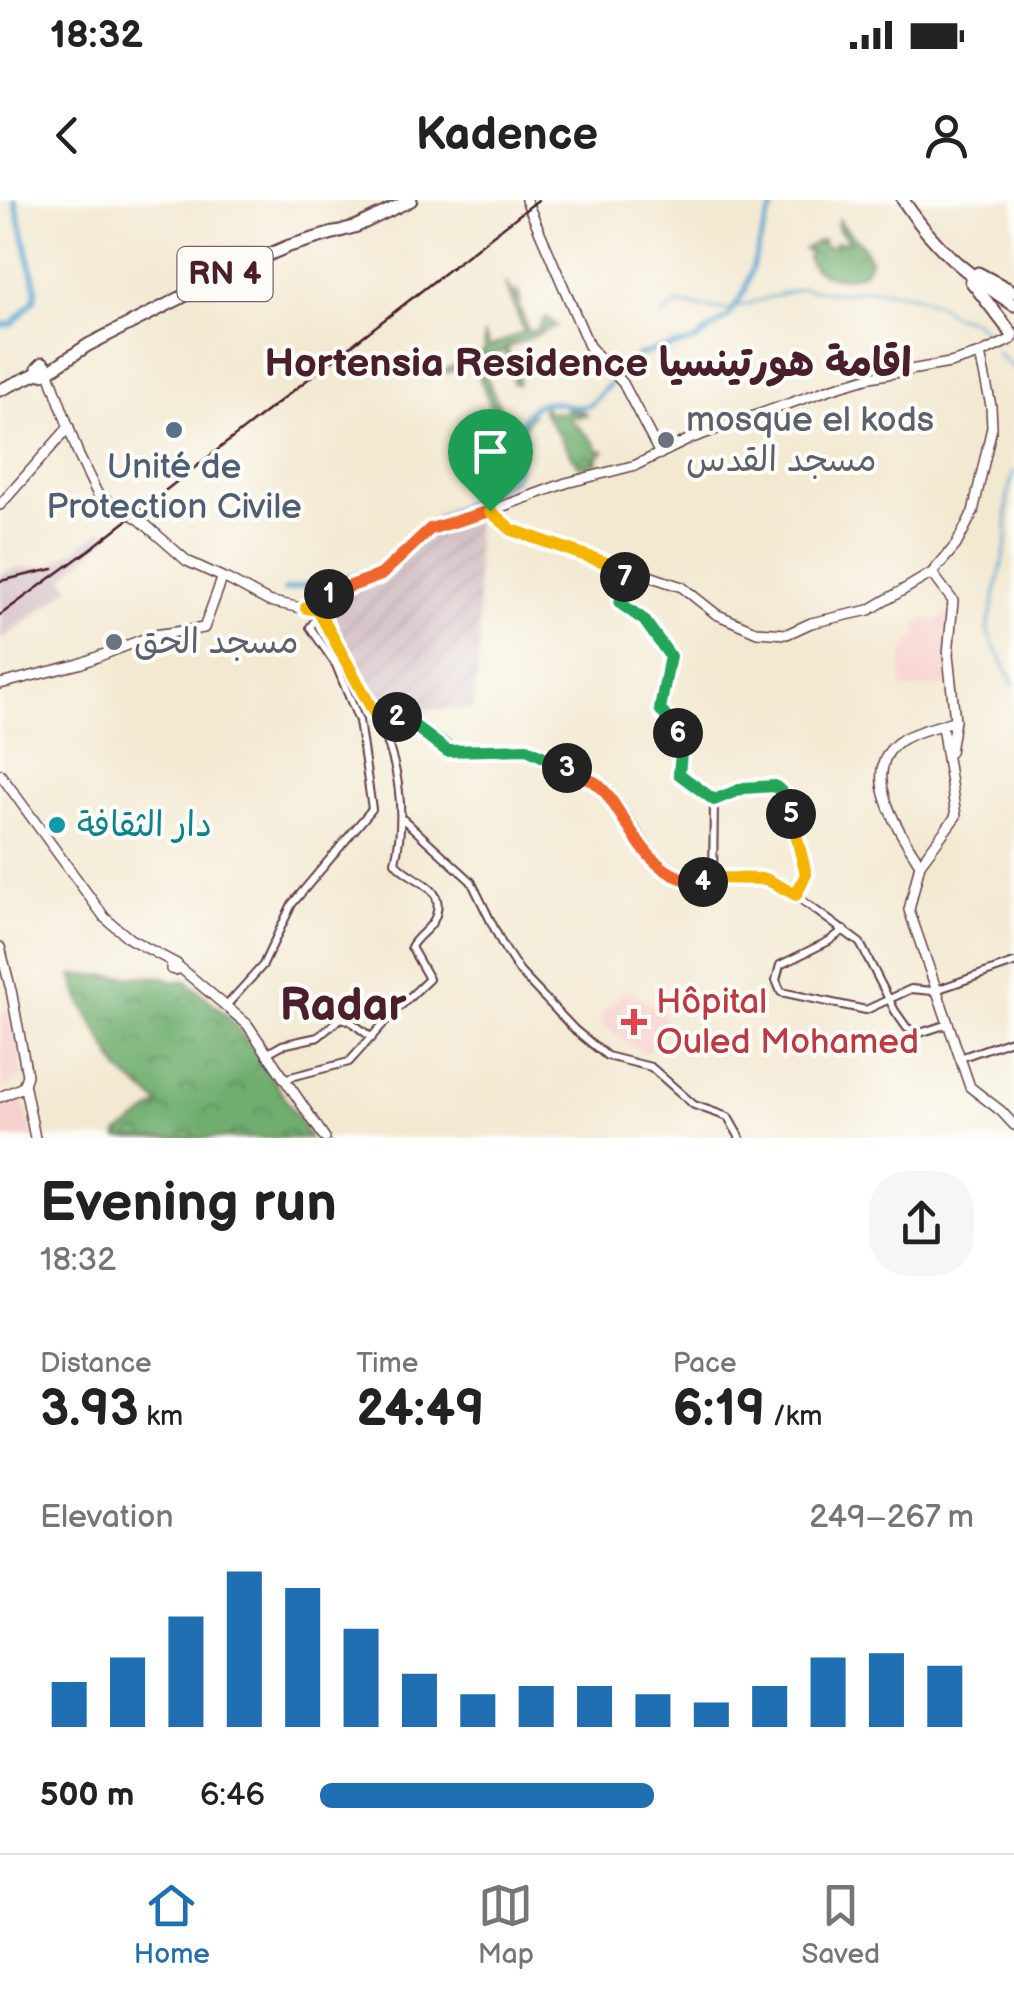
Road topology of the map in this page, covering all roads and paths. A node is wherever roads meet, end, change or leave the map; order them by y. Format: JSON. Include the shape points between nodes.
{"nodes":[{"id":1,"x":397,"y":200,"type":"edge"},
{"id":2,"x":410,"y":200,"type":"edge"},
{"id":3,"x":526,"y":200,"type":"edge"},
{"id":4,"x":906,"y":200,"type":"edge"},
{"id":5,"x":959,"y":265,"type":"junction"},
{"id":6,"x":1014,"y":292,"type":"edge"},
{"id":7,"x":1014,"y":303,"type":"edge"},
{"id":8,"x":1013,"y":336,"type":"edge"},
{"id":9,"x":980,"y":354,"type":"junction"},
{"id":10,"x":44,"y":371,"type":"junction"},
{"id":11,"x":0,"y":387,"type":"edge"},
{"id":12,"x":65,"y":429,"type":"junction"},
{"id":13,"x":660,"y":454,"type":"junction"},
{"id":14,"x":0,"y":503,"type":"edge"},
{"id":15,"x":490,"y":511,"type":"junction"},
{"id":16,"x":627,"y":570,"type":"junction"},
{"id":17,"x":932,"y":572,"type":"junction"},
{"id":18,"x":224,"y":578,"type":"junction"},
{"id":19,"x":306,"y":608,"type":"junction"},
{"id":20,"x":320,"y":614,"type":"junction"},
{"id":21,"x":0,"y":684,"type":"edge"},
{"id":22,"x":379,"y":719,"type":"junction"},
{"id":23,"x":955,"y":720,"type":"junction"},
{"id":24,"x":942,"y":726,"type":"junction"},
{"id":25,"x":949,"y":759,"type":"junction"},
{"id":26,"x":0,"y":777,"type":"edge"},
{"id":27,"x":714,"y":800,"type":"junction"},
{"id":28,"x":403,"y":819,"type":"junction"},
{"id":29,"x":920,"y":864,"type":"junction"},
{"id":30,"x":713,"y":880,"type":"junction"},
{"id":31,"x":796,"y":897,"type":"junction"},
{"id":32,"x":843,"y":931,"type":"junction"},
{"id":33,"x":0,"y":951,"type":"edge"},
{"id":34,"x":1014,"y":963,"type":"edge"},
{"id":35,"x":936,"y":990,"type":"junction"},
{"id":36,"x":888,"y":1001,"type":"junction"},
{"id":37,"x":226,"y":1006,"type":"junction"},
{"id":38,"x":948,"y":1026,"type":"junction"},
{"id":39,"x":372,"y":1038,"type":"junction"},
{"id":40,"x":1014,"y":1039,"type":"edge"},
{"id":41,"x":266,"y":1054,"type":"junction"},
{"id":42,"x":959,"y":1059,"type":"junction"},
{"id":43,"x":283,"y":1078,"type":"junction"},
{"id":44,"x":24,"y":1084,"type":"junction"},
{"id":45,"x":0,"y":1096,"type":"edge"},
{"id":46,"x":1014,"y":1125,"type":"edge"},
{"id":47,"x":35,"y":1138,"type":"edge"},
{"id":48,"x":323,"y":1138,"type":"edge"},
{"id":49,"x":740,"y":1138,"type":"edge"}],
"edges":[{"from":1,"to":10,"type":"highway","number":"RN 4","via":[[245,259]]},
{"from":2,"to":10,"type":"highway","number":"RN 4","via":[[247,264]]},
{"from":3,"to":13,"type":"main road","via":[[585,338],[622,383]]},
{"from":4,"to":5,"type":"highway","via":[[926,234]]},
{"from":5,"to":6,"type":"highway"},
{"from":5,"to":7,"type":"highway"},
{"from":5,"to":8,"type":"highway"},
{"from":8,"to":9,"type":"main road"},
{"from":9,"to":13,"type":"main road","via":[[834,388]]},
{"from":9,"to":17,"type":"main road","via":[[992,426],[976,504],[956,545]]},
{"from":10,"to":11,"type":"highway","number":"RN 4"},
{"from":10,"to":12,"type":"main road"},
{"from":12,"to":14,"type":"main road"},
{"from":12,"to":18,"type":"main road","via":[[101,499],[139,518],[198,568]]},
{"from":13,"to":15,"type":"main road"},
{"from":15,"to":16,"type":"main road","via":[[512,530]]},
{"from":15,"to":19,"type":"main road","via":[[430,529],[381,575]]},
{"from":16,"to":17,"type":"main road","via":[[682,587],[738,626],[784,635],[872,609]]},
{"from":16,"to":27,"type":"street","via":[[620,603],[644,620],[670,656],[660,709],[681,738],[680,776]]},
{"from":17,"to":23,"type":"main road","via":[[953,599],[948,655]]},
{"from":18,"to":19,"type":"main road","via":[[264,599]]},
{"from":18,"to":21,"type":"main road","via":[[204,628],[154,635]]},
{"from":19,"to":20,"type":"street"},
{"from":20,"to":22,"type":"street"},
{"from":20,"to":37,"type":"street","via":[[310,627],[336,665],[359,721],[372,809],[292,904],[262,965]]},
{"from":22,"to":28,"type":"street"},
{"from":22,"to":30,"type":"street","via":[[406,720],[447,751],[527,749],[598,782],[663,870],[686,880]]},
{"from":23,"to":24,"type":"main road"},
{"from":23,"to":25,"type":"main road"},
{"from":24,"to":25,"type":"main road"},
{"from":24,"to":29,"type":"main road","via":[[902,740],[885,765],[886,805]]},
{"from":25,"to":29,"type":"main road","via":[[956,819]]},
{"from":26,"to":37,"type":"main road","via":[[104,920]]},
{"from":27,"to":30,"type":"street"},
{"from":27,"to":31,"type":"street","via":[[762,784],[782,790],[806,872]]},
{"from":28,"to":39,"type":"street","via":[[394,862],[437,898],[434,921],[411,947],[430,980]]},
{"from":28,"to":49,"type":"street","via":[[471,882],[506,952],[575,1030],[613,1059],[658,1071],[686,1099],[726,1116]]},
{"from":29,"to":35,"type":"main road","via":[[908,907]]},
{"from":30,"to":31,"type":"street","via":[[766,879]]},
{"from":31,"to":32,"type":"street"},
{"from":31,"to":32,"type":"street"},
{"from":32,"to":36,"type":"street","via":[[862,944]]},
{"from":32,"to":36,"type":"street","via":[[780,965],[780,990],[866,1010]]},
{"from":33,"to":44,"type":"main road","via":[[27,1064]]},
{"from":34,"to":35,"type":"street"},
{"from":35,"to":36,"type":"street","via":[[911,989]]},
{"from":35,"to":38,"type":"main road"},
{"from":36,"to":38,"type":"street","via":[[912,1035]]},
{"from":37,"to":41,"type":"main road"},
{"from":38,"to":42,"type":"main road"},
{"from":39,"to":41,"type":"street","via":[[340,1018],[314,1039]]},
{"from":39,"to":43,"type":"street","via":[[346,1064]]},
{"from":40,"to":42,"type":"street"},
{"from":41,"to":43,"type":"main road"},
{"from":42,"to":46,"type":"main road","via":[[970,1087]]},
{"from":43,"to":48,"type":"main road"},
{"from":44,"to":45,"type":"main road"},
{"from":44,"to":47,"type":"main road"}]}
